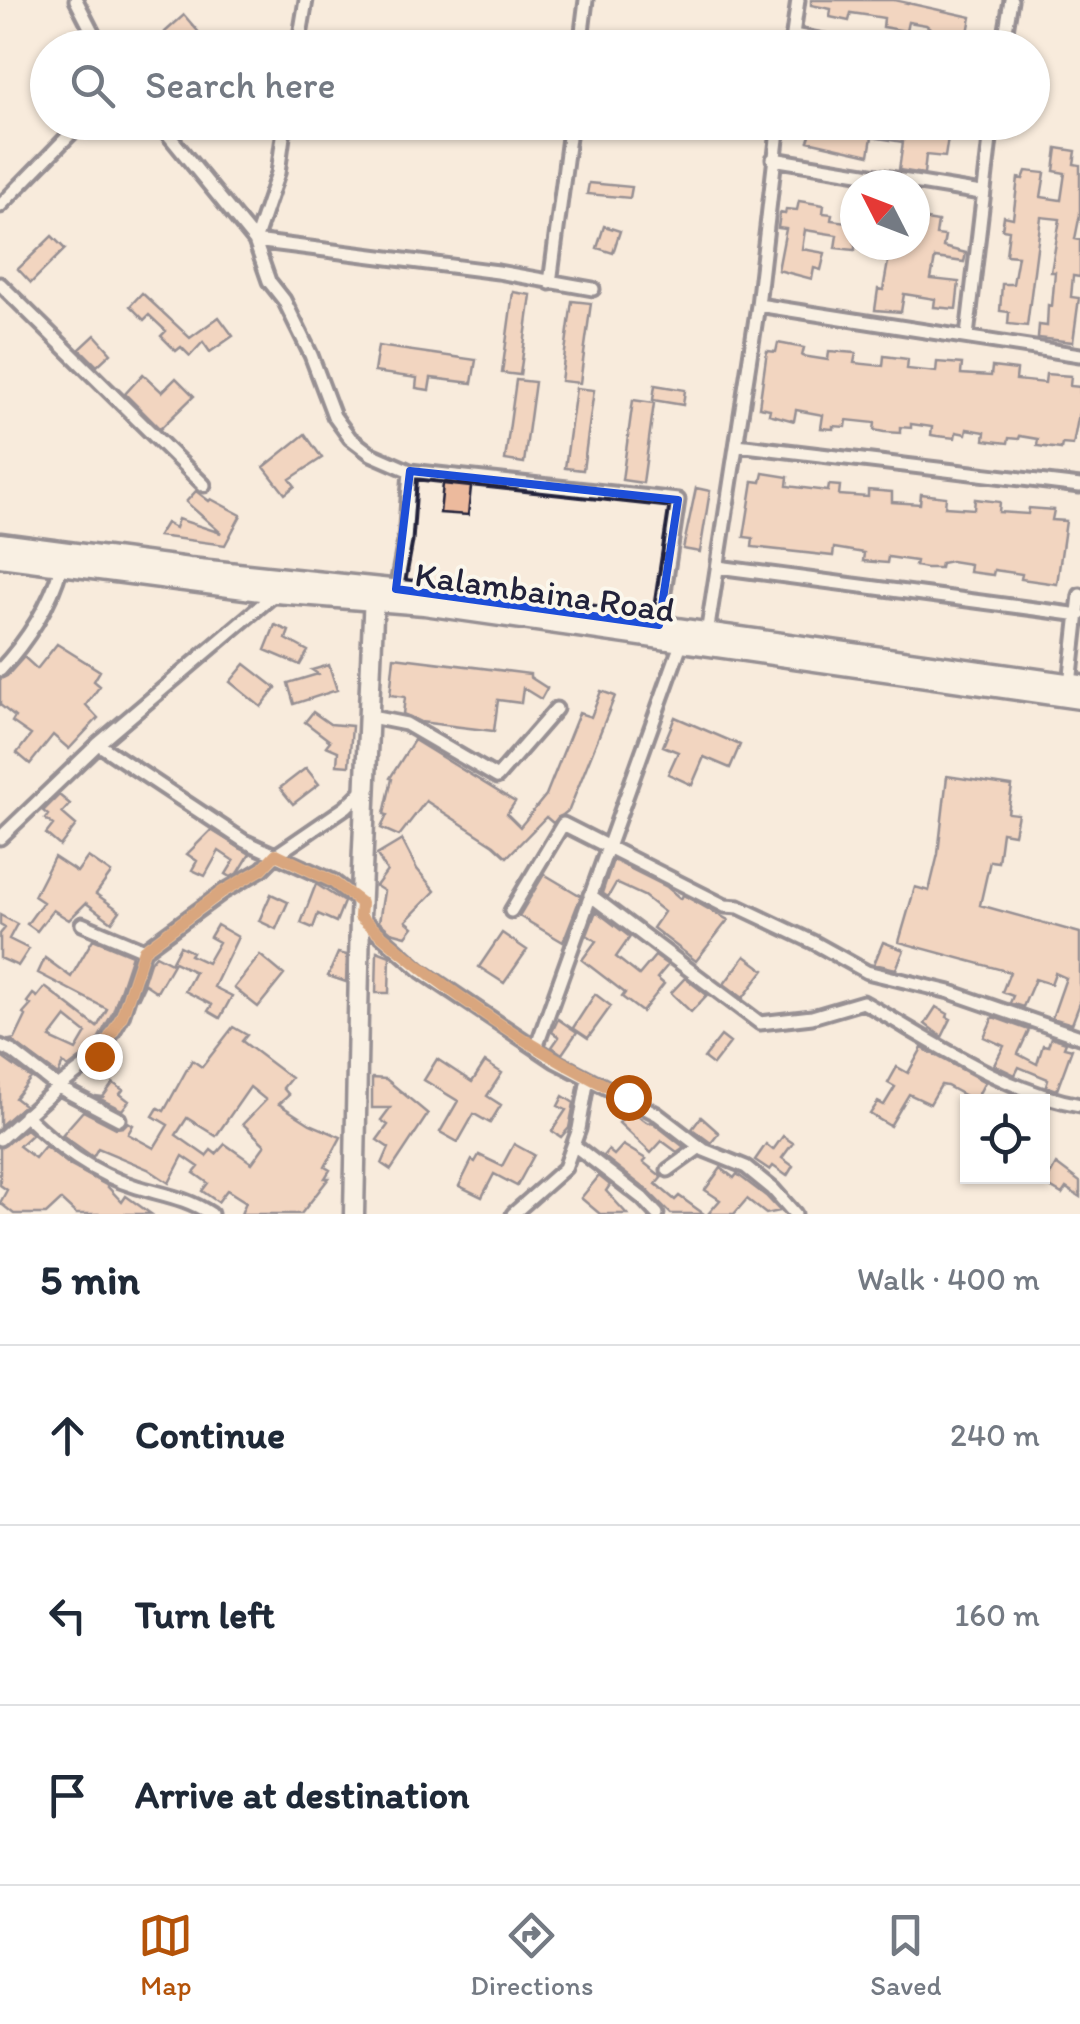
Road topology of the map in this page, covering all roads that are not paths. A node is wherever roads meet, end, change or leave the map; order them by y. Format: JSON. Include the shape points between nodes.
{"nodes":[{"id":1,"x":76,"y":0,"type":"edge"},
{"id":2,"x":306,"y":0,"type":"edge"},
{"id":3,"x":586,"y":0,"type":"edge"},
{"id":4,"x":798,"y":0,"type":"edge"},
{"id":5,"x":1011,"y":0,"type":"edge"},
{"id":6,"x":91,"y":30,"type":"edge"},
{"id":7,"x":301,"y":30,"type":"edge"},
{"id":8,"x":582,"y":30,"type":"edge"},
{"id":9,"x":794,"y":30,"type":"edge"},
{"id":10,"x":1006,"y":30,"type":"edge"},
{"id":11,"x":64,"y":140,"type":"edge"},
{"id":12,"x":173,"y":140,"type":"edge"},
{"id":13,"x":283,"y":140,"type":"edge"},
{"id":14,"x":568,"y":140,"type":"edge"},
{"id":15,"x":776,"y":140,"type":"edge"},
{"id":16,"x":989,"y":140,"type":"edge"},
{"id":17,"x":773,"y":159,"type":"junction"},
{"id":18,"x":981,"y":193,"type":"junction"},
{"id":19,"x":0,"y":206,"type":"edge"},
{"id":20,"x":254,"y":241,"type":"junction"},
{"id":21,"x":550,"y":283,"type":"junction"},
{"id":22,"x":0,"y":284,"type":"edge"},
{"id":23,"x":593,"y":289,"type":"dead end"},
{"id":24,"x":758,"y":305,"type":"junction"},
{"id":25,"x":967,"y":336,"type":"junction"},
{"id":26,"x":1080,"y":355,"type":"edge"},
{"id":27,"x":737,"y":445,"type":"junction"},
{"id":28,"x":410,"y":471,"type":"junction"},
{"id":29,"x":204,"y":484,"type":"dead end"},
{"id":30,"x":1080,"y":486,"type":"edge"},
{"id":31,"x":0,"y":543,"type":"edge"},
{"id":32,"x":0,"y":557,"type":"edge"},
{"id":33,"x":61,"y":566,"type":"junction"},
{"id":34,"x":718,"y":567,"type":"junction"},
{"id":35,"x":276,"y":592,"type":"junction"},
{"id":36,"x":374,"y":595,"type":"junction"},
{"id":37,"x":1080,"y":595,"type":"edge"},
{"id":38,"x":395,"y":596,"type":"junction"},
{"id":39,"x":1079,"y":615,"type":"edge"},
{"id":40,"x":658,"y":625,"type":"junction"},
{"id":41,"x":708,"y":634,"type":"junction"},
{"id":42,"x":681,"y":644,"type":"junction"},
{"id":43,"x":0,"y":670,"type":"edge"},
{"id":44,"x":1077,"y":689,"type":"edge"},
{"id":45,"x":556,"y":709,"type":"dead end"},
{"id":46,"x":371,"y":717,"type":"junction"},
{"id":47,"x":98,"y":744,"type":"junction"},
{"id":48,"x":368,"y":785,"type":"junction"},
{"id":49,"x":0,"y":838,"type":"edge"},
{"id":50,"x":608,"y":846,"type":"junction"},
{"id":51,"x":276,"y":854,"type":"junction"},
{"id":52,"x":590,"y":895,"type":"junction"},
{"id":53,"x":360,"y":910,"type":"junction"},
{"id":54,"x":510,"y":911,"type":"dead end"},
{"id":55,"x":82,"y":924,"type":"dead end"},
{"id":56,"x":144,"y":950,"type":"junction"},
{"id":57,"x":1080,"y":1037,"type":"edge"},
{"id":58,"x":0,"y":1046,"type":"edge"},
{"id":59,"x":536,"y":1048,"type":"junction"},
{"id":60,"x":588,"y":1078,"type":"junction"},
{"id":61,"x":58,"y":1087,"type":"junction"},
{"id":62,"x":1080,"y":1105,"type":"edge"},
{"id":63,"x":25,"y":1115,"type":"junction"},
{"id":64,"x":119,"y":1119,"type":"dead end"},
{"id":65,"x":0,"y":1139,"type":"edge"},
{"id":66,"x":574,"y":1146,"type":"junction"},
{"id":67,"x":700,"y":1147,"type":"junction"},
{"id":68,"x":668,"y":1170,"type":"dead end"},
{"id":69,"x":211,"y":1214,"type":"edge"},
{"id":70,"x":354,"y":1214,"type":"edge"},
{"id":71,"x":513,"y":1214,"type":"edge"},
{"id":72,"x":657,"y":1214,"type":"edge"},
{"id":73,"x":795,"y":1214,"type":"edge"}],
"edges":[{"from":1,"to":6,"type":"street"},
{"from":2,"to":7,"type":"street"},
{"from":3,"to":8,"type":"street"},
{"from":4,"to":9,"type":"street"},
{"from":5,"to":10,"type":"street"},
{"from":11,"to":19,"type":"street"},
{"from":12,"to":20,"type":"street"},
{"from":13,"to":20,"type":"street"},
{"from":14,"to":21,"type":"street"},
{"from":15,"to":17,"type":"street"},
{"from":16,"to":18,"type":"street"},
{"from":17,"to":18,"type":"street"},
{"from":17,"to":24,"type":"street"},
{"from":18,"to":25,"type":"street"},
{"from":20,"to":21,"type":"street"},
{"from":20,"to":28,"type":"street","via":[[334,416],[371,454]]},
{"from":21,"to":23,"type":"street"},
{"from":22,"to":29,"type":"street"},
{"from":24,"to":25,"type":"street"},
{"from":24,"to":27,"type":"street"},
{"from":25,"to":26,"type":"street"},
{"from":27,"to":30,"type":"street"},
{"from":27,"to":34,"type":"street"},
{"from":28,"to":38,"type":"street"},
{"from":28,"to":40,"type":"street","via":[[678,500]]},
{"from":31,"to":36,"type":"main road"},
{"from":32,"to":33,"type":"main road","name":"Kalambaina Road"},
{"from":33,"to":35,"type":"main road","name":"Kalambaina Road"},
{"from":33,"to":43,"type":"street","via":[[49,599]]},
{"from":34,"to":39,"type":"street"},
{"from":34,"to":41,"type":"street"},
{"from":35,"to":36,"type":"main road","name":"Kalambaina Road"},
{"from":35,"to":47,"type":"street"},
{"from":36,"to":38,"type":"main road","name":"Kalambaina Road"},
{"from":36,"to":46,"type":"main road"},
{"from":37,"to":39,"type":"street"},
{"from":38,"to":40,"type":"main road"},
{"from":38,"to":42,"type":"main road","name":"Kalambaina Road"},
{"from":39,"to":44,"type":"street"},
{"from":40,"to":41,"type":"main road"},
{"from":41,"to":44,"type":"main road"},
{"from":42,"to":44,"type":"main road","name":"Kalambaina Road"},
{"from":42,"to":50,"type":"street"},
{"from":45,"to":46,"type":"street","via":[[497,777],[406,724]]},
{"from":46,"to":48,"type":"main road"},
{"from":47,"to":49,"type":"street"},
{"from":47,"to":51,"type":"street","via":[[244,841]]},
{"from":48,"to":51,"type":"street"},
{"from":48,"to":53,"type":"main road"},
{"from":50,"to":52,"type":"street"},
{"from":50,"to":54,"type":"street","via":[[563,824]]},
{"from":50,"to":57,"type":"street","via":[[867,972],[950,992]]},
{"from":51,"to":53,"type":"street","via":[[332,881]]},
{"from":51,"to":56,"type":"street"},
{"from":52,"to":59,"type":"street"},
{"from":52,"to":62,"type":"street","via":[[760,1023],[863,1002],[989,1072]]},
{"from":53,"to":59,"type":"street","via":[[421,971]]},
{"from":53,"to":70,"type":"main road"},
{"from":55,"to":56,"type":"street"},
{"from":56,"to":61,"type":"street","via":[[122,1016],[99,1056]]},
{"from":58,"to":61,"type":"street"},
{"from":59,"to":60,"type":"street"},
{"from":60,"to":66,"type":"street"},
{"from":60,"to":67,"type":"street","via":[[657,1114]]},
{"from":61,"to":63,"type":"street"},
{"from":61,"to":64,"type":"street"},
{"from":63,"to":65,"type":"street"},
{"from":63,"to":69,"type":"street","via":[[87,1166]]},
{"from":66,"to":71,"type":"street","via":[[565,1168]]},
{"from":66,"to":72,"type":"street"},
{"from":67,"to":68,"type":"street"},
{"from":67,"to":73,"type":"street","via":[[746,1167]]}]}
